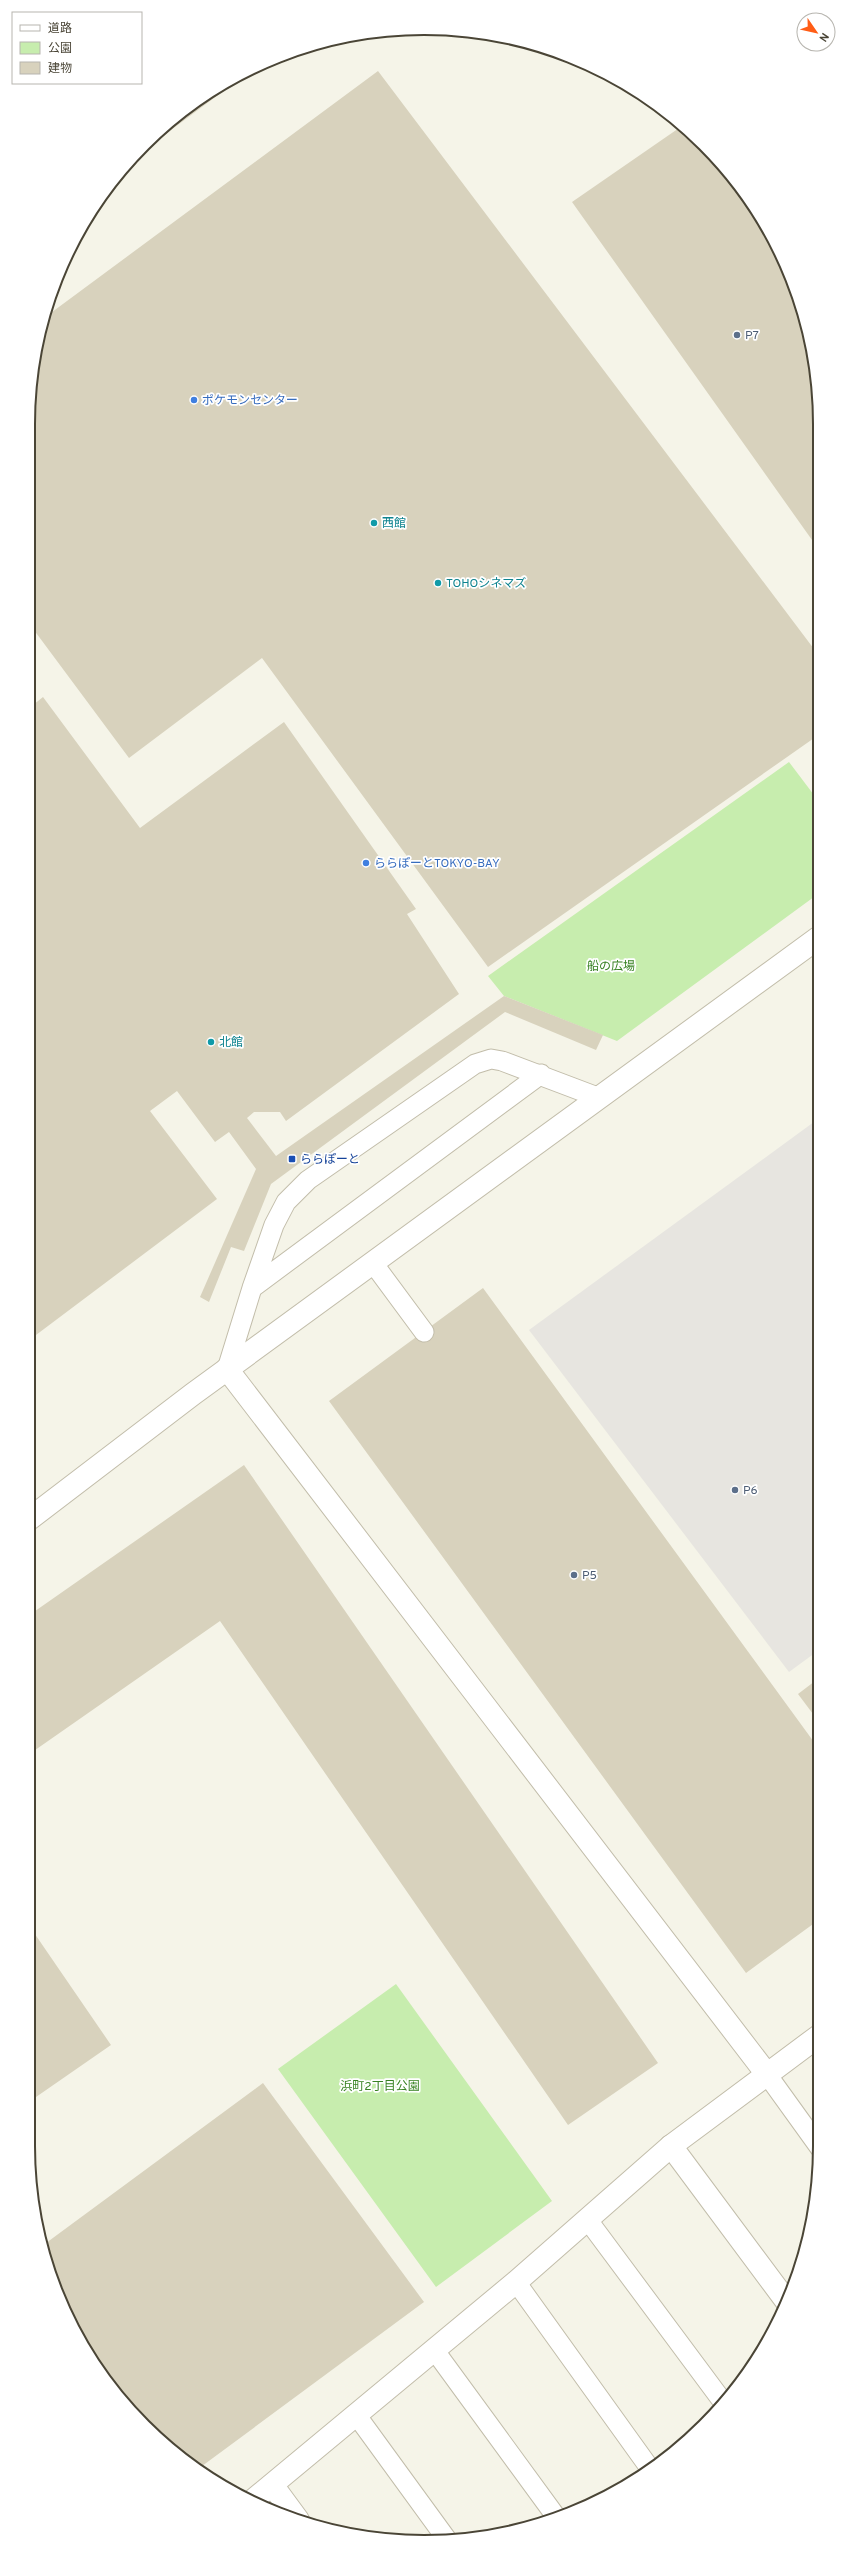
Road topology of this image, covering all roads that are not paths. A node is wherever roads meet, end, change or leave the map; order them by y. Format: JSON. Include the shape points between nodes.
{"nodes":[{"id":1,"x":813,"y":942,"type":"edge"},
{"id":2,"x":541,"y":1074,"type":"junction"},
{"id":3,"x":600,"y":1098,"type":"junction"},
{"id":4,"x":373,"y":1263,"type":"junction"},
{"id":5,"x":252,"y":1288,"type":"junction"},
{"id":6,"x":424,"y":1332,"type":"dead end"},
{"id":7,"x":227,"y":1369,"type":"junction"},
{"id":8,"x":35,"y":1515,"type":"edge"},
{"id":9,"x":813,"y":2040,"type":"edge"},
{"id":10,"x":766,"y":2073,"type":"junction"},
{"id":11,"x":813,"y":2138,"type":"edge"},
{"id":12,"x":671,"y":2146,"type":"junction"},
{"id":13,"x":587,"y":2218,"type":"junction"},
{"id":14,"x":516,"y":2282,"type":"junction"},
{"id":15,"x":783,"y":2296,"type":"edge"},
{"id":16,"x":435,"y":2351,"type":"junction"},
{"id":17,"x":720,"y":2398,"type":"edge"},
{"id":18,"x":357,"y":2416,"type":"junction"},
{"id":19,"x":647,"y":2464,"type":"edge"},
{"id":20,"x":273,"y":2486,"type":"junction"},
{"id":21,"x":257,"y":2497,"type":"edge"},
{"id":22,"x":292,"y":2511,"type":"edge"},
{"id":23,"x":553,"y":2513,"type":"edge"},
{"id":24,"x":443,"y":2534,"type":"edge"}],
"edges":[{"from":1,"to":3,"type":"street"},
{"from":2,"to":3,"type":"lane"},
{"from":2,"to":5,"type":"lane"},
{"from":2,"to":5,"type":"lane","via":[[491,1059],[475,1064],[308,1180],[286,1202],[274,1225]]},
{"from":3,"to":4,"type":"street"},
{"from":4,"to":6,"type":"lane"},
{"from":4,"to":7,"type":"street"},
{"from":5,"to":7,"type":"lane"},
{"from":7,"to":8,"type":"street"},
{"from":7,"to":10,"type":"street"},
{"from":9,"to":10,"type":"street"},
{"from":10,"to":11,"type":"lane"},
{"from":10,"to":12,"type":"street"},
{"from":12,"to":13,"type":"street"},
{"from":12,"to":15,"type":"street"},
{"from":13,"to":14,"type":"street"},
{"from":13,"to":17,"type":"lane"},
{"from":14,"to":16,"type":"street"},
{"from":14,"to":19,"type":"lane"},
{"from":16,"to":18,"type":"street"},
{"from":16,"to":23,"type":"lane"},
{"from":18,"to":20,"type":"street"},
{"from":18,"to":24,"type":"lane"},
{"from":20,"to":21,"type":"street"},
{"from":20,"to":22,"type":"street"}]}
